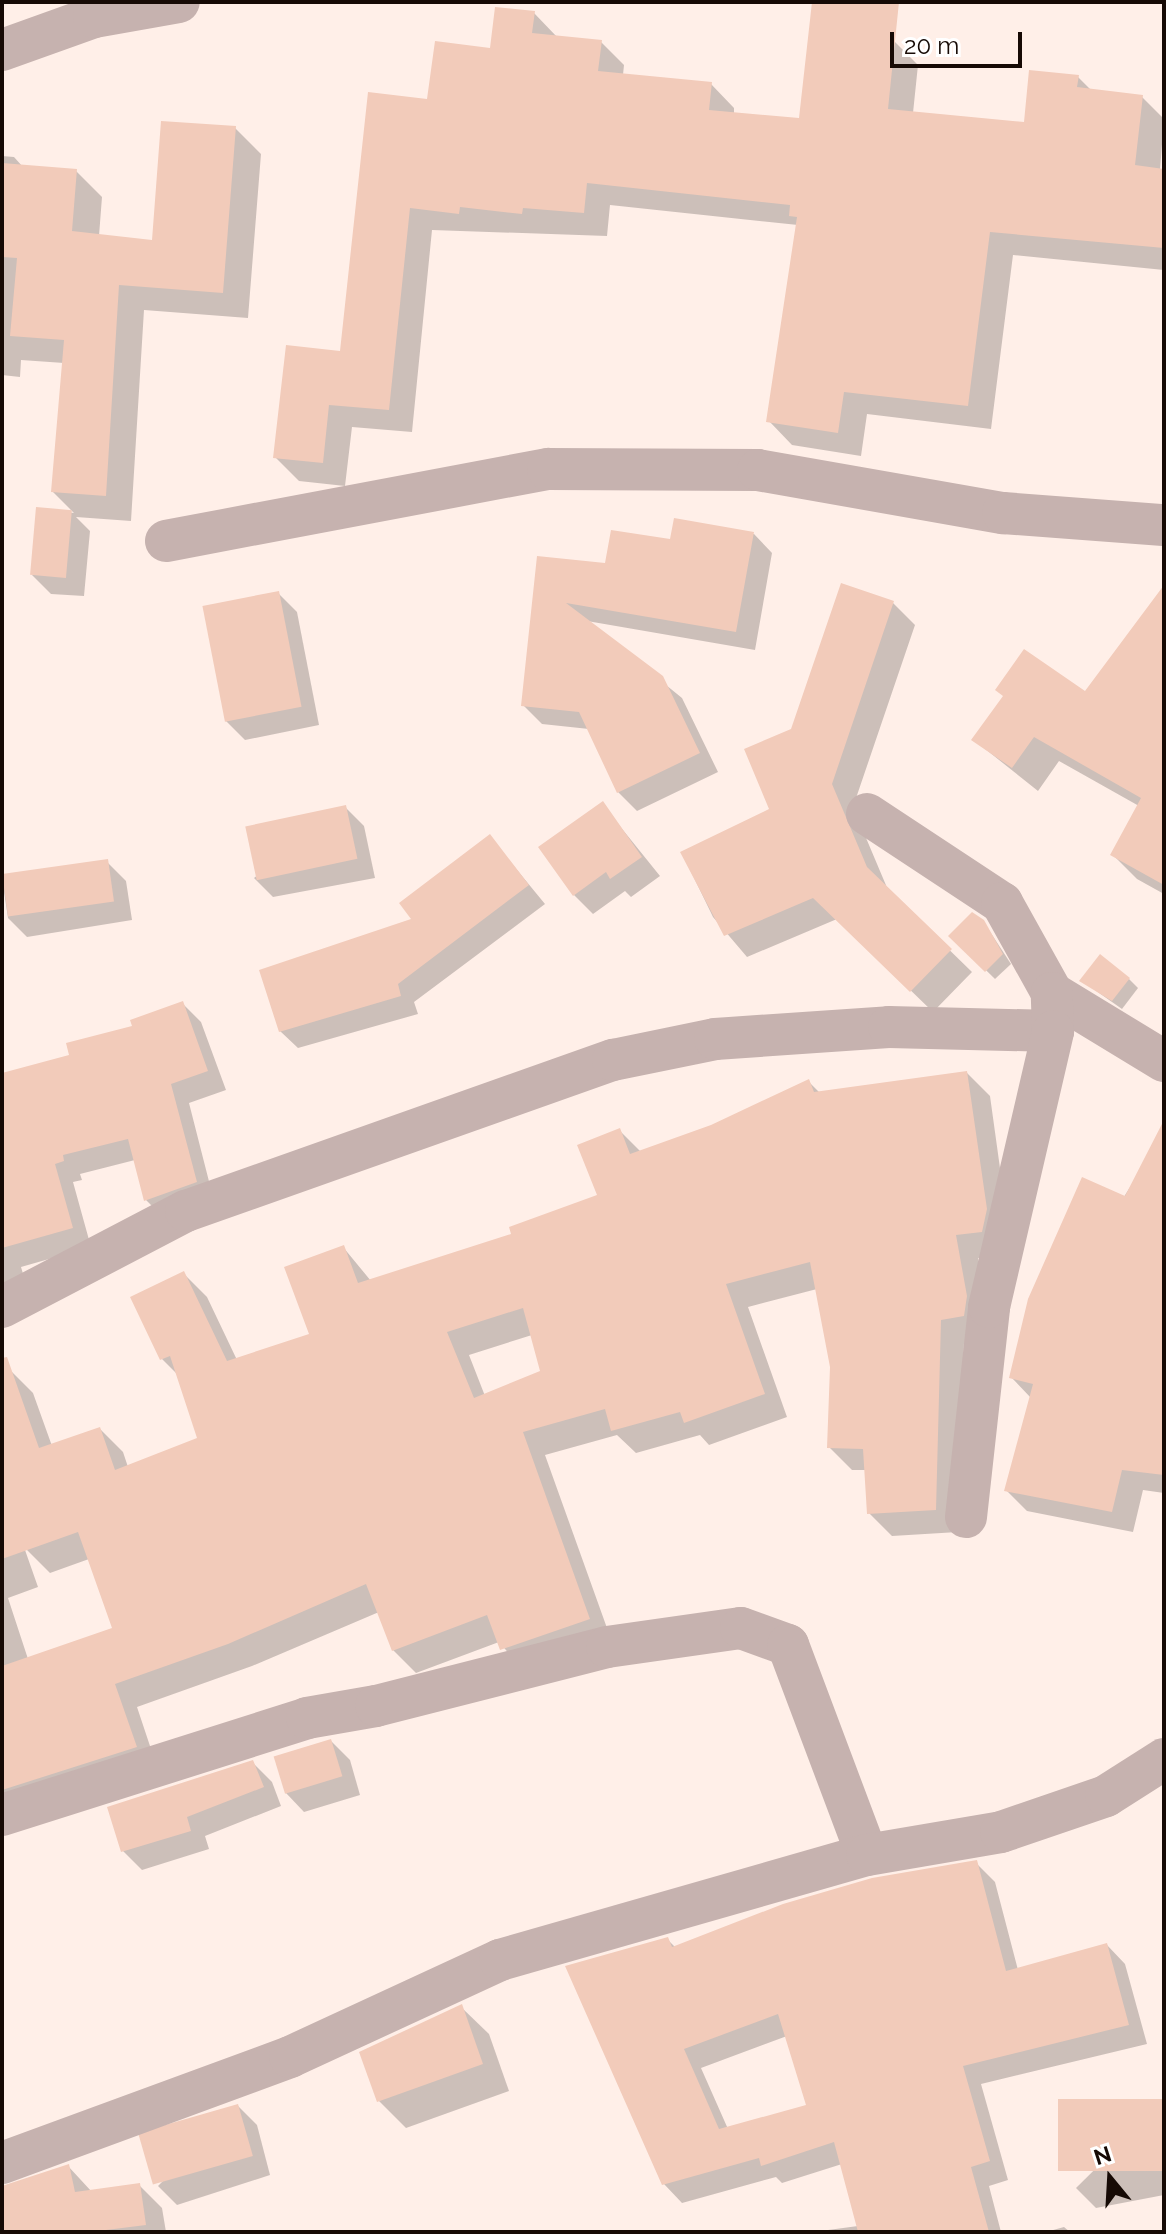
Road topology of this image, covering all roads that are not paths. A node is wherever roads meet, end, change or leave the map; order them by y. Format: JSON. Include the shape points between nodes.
{"nodes":[{"id":1,"x":179,"y":2,"type":"edge"},
{"id":2,"x":94,"y":10,"type":"edge"},
{"id":3,"x":2,"y":50,"type":"edge"},
{"id":4,"x":1164,"y":525,"type":"edge"},
{"id":5,"x":166,"y":541,"type":"dead end"},
{"id":6,"x":867,"y":814,"type":"dead end"},
{"id":7,"x":1052,"y":1012,"type":"junction"},
{"id":8,"x":1164,"y":1061,"type":"edge"},
{"id":9,"x":2,"y":1307,"type":"edge"},
{"id":10,"x":966,"y":1517,"type":"dead end"},
{"id":11,"x":1164,"y":1759,"type":"edge"},
{"id":12,"x":2,"y":1815,"type":"edge"},
{"id":13,"x":867,"y":1855,"type":"junction"},
{"id":14,"x":2,"y":2163,"type":"edge"}],
"edges":[{"from":1,"to":2,"type":"street"},
{"from":2,"to":3,"type":"street"},
{"from":4,"to":5,"type":"street","via":[[1003,513],[758,470],[548,469]]},
{"from":6,"to":7,"type":"street","via":[[1002,903]]},
{"from":7,"to":8,"type":"street"},
{"from":7,"to":9,"type":"street","via":[[715,1039],[613,1060],[186,1211]]},
{"from":7,"to":10,"type":"street","via":[[989,1307]]},
{"from":11,"to":13,"type":"street","via":[[1106,1796],[1001,1832]]},
{"from":12,"to":13,"type":"street","via":[[307,1718],[376,1706],[607,1647],[741,1628],[788,1645]]},
{"from":13,"to":14,"type":"street","via":[[500,1960],[290,2057]]}]}
